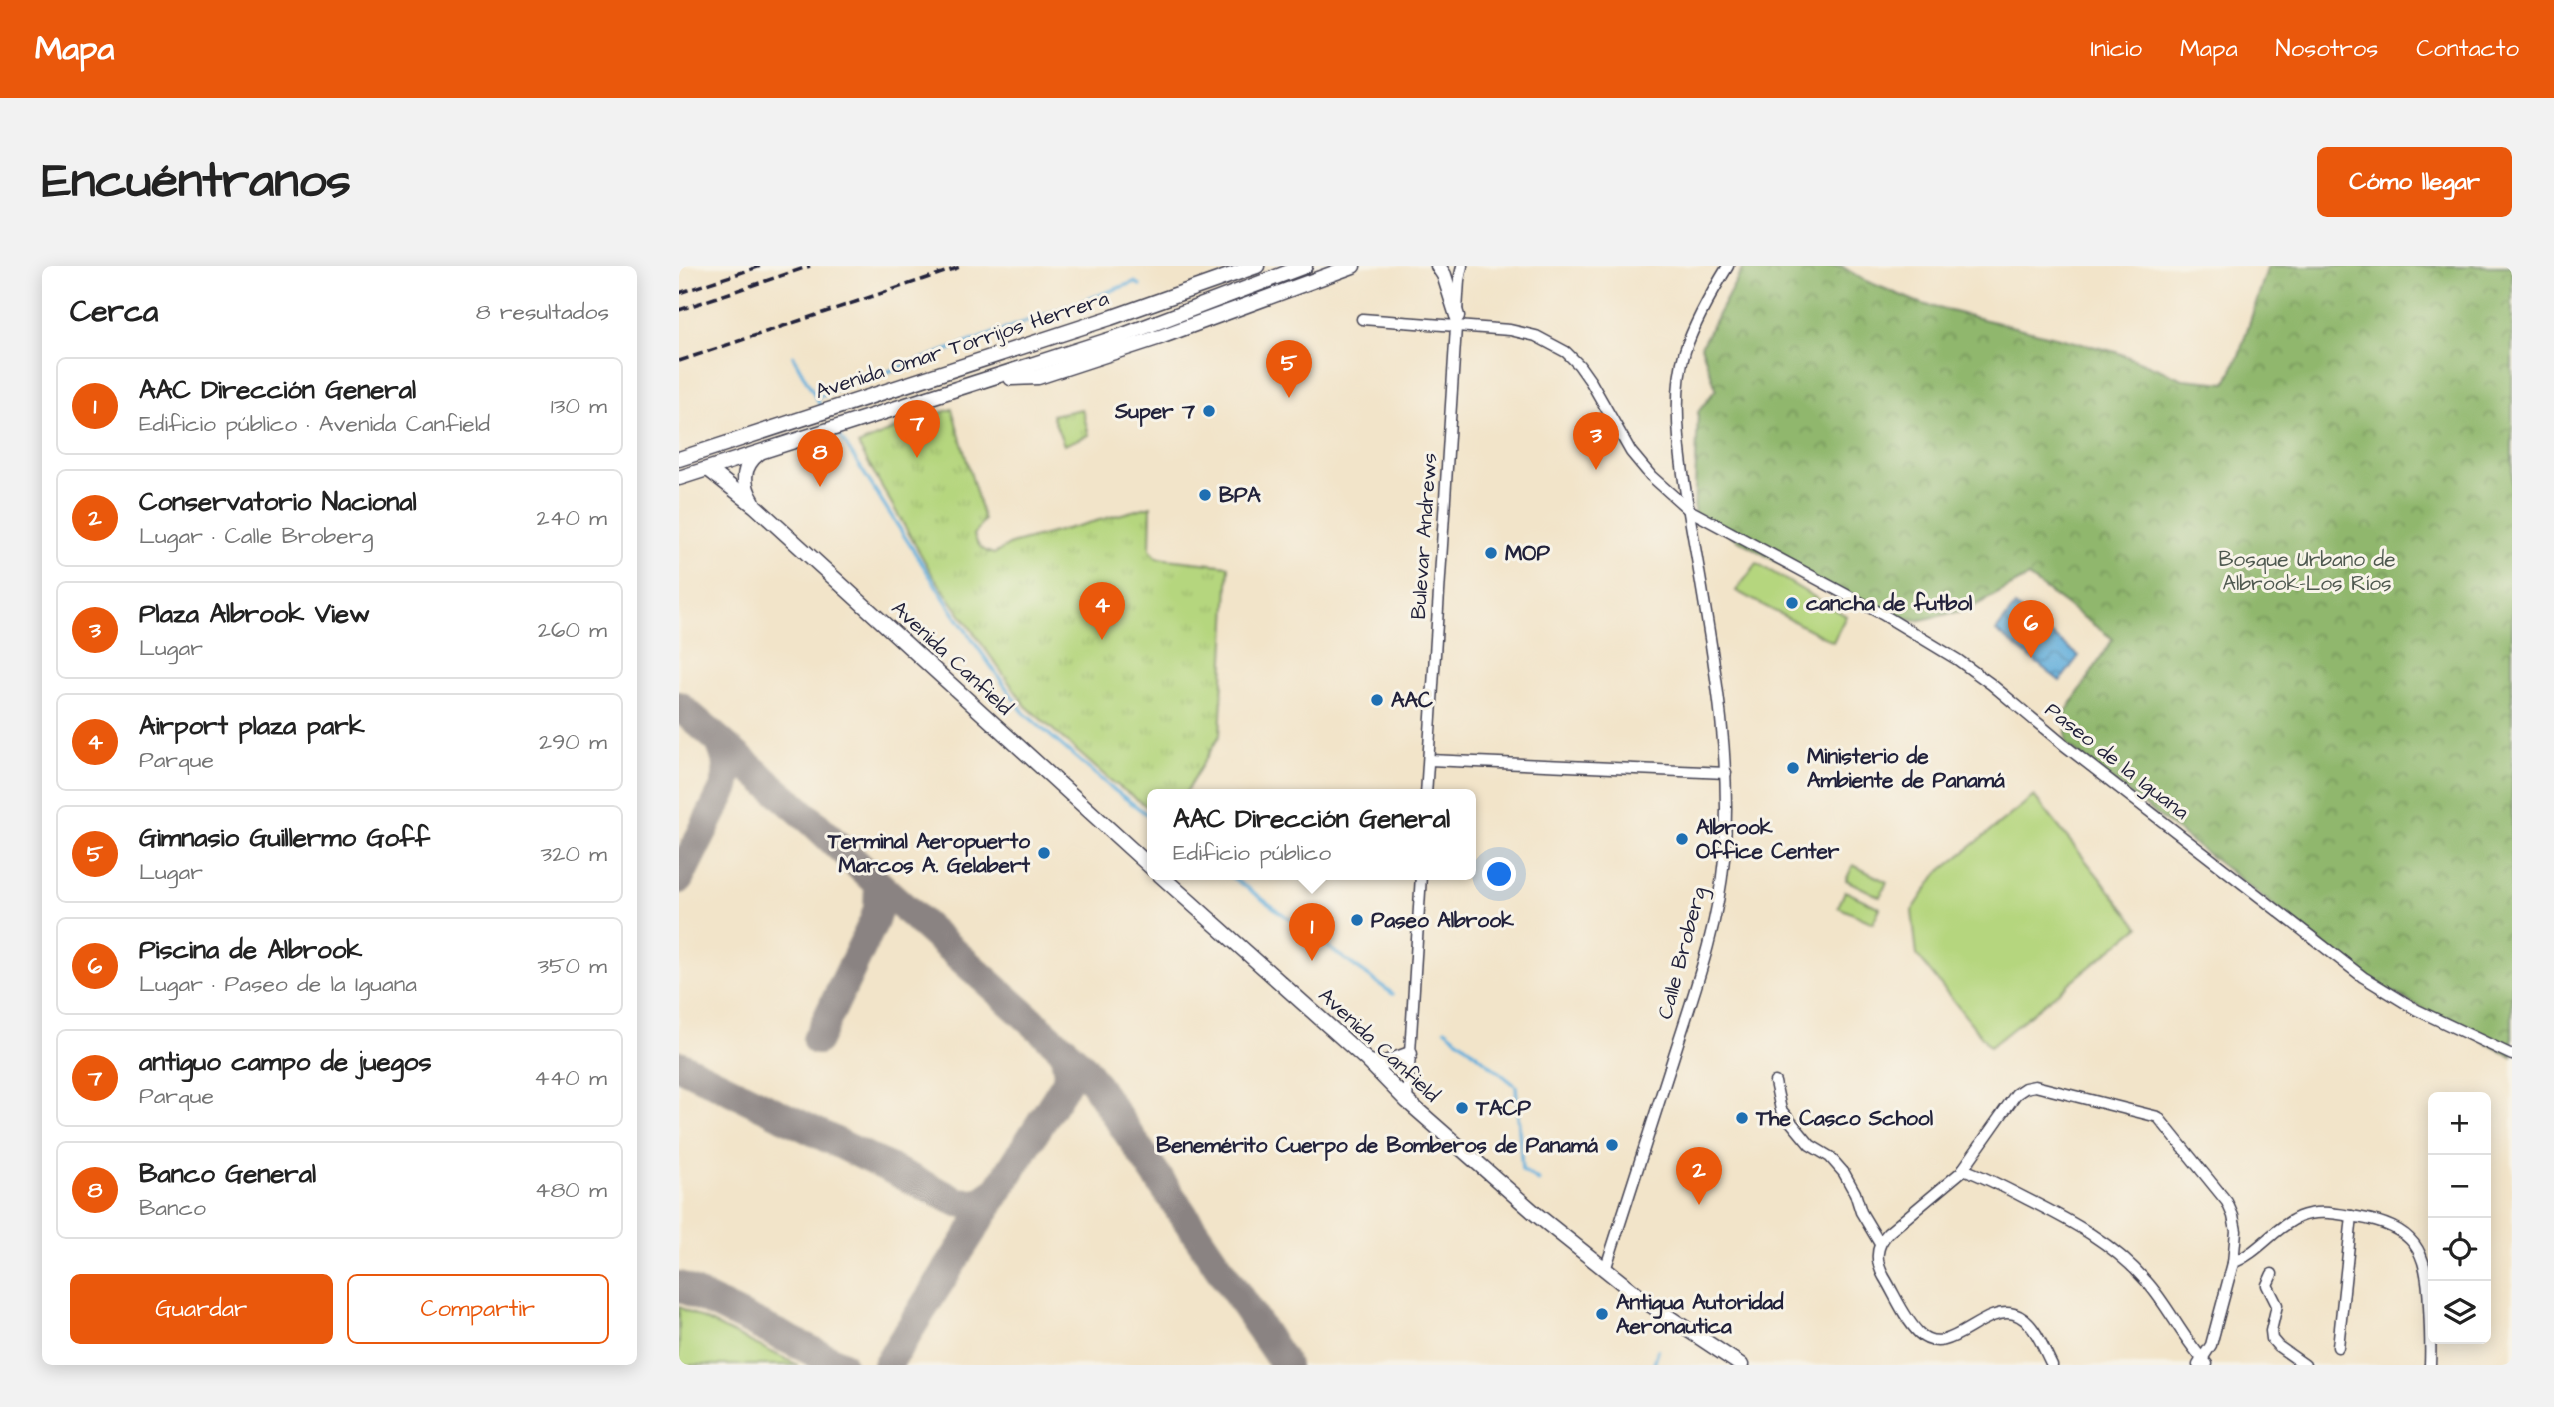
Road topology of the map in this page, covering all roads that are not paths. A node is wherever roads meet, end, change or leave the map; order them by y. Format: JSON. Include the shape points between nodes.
{"nodes":[{"id":1,"x":1232,"y":266,"type":"edge"},
{"id":2,"x":1257,"y":266,"type":"edge"},
{"id":3,"x":1305,"y":266,"type":"edge"},
{"id":4,"x":1353,"y":266,"type":"edge"},
{"id":5,"x":1438,"y":266,"type":"edge"},
{"id":6,"x":1453,"y":266,"type":"edge"},
{"id":7,"x":1462,"y":266,"type":"edge"},
{"id":8,"x":1728,"y":266,"type":"edge"},
{"id":9,"x":1459,"y":281,"type":"junction"},
{"id":10,"x":1362,"y":319,"type":"dead end"},
{"id":11,"x":1457,"y":321,"type":"junction"},
{"id":12,"x":1046,"y":338,"type":"junction"},
{"id":13,"x":992,"y":379,"type":"junction"},
{"id":14,"x":760,"y":452,"type":"junction"},
{"id":15,"x":679,"y":459,"type":"edge"},
{"id":16,"x":708,"y":469,"type":"junction"},
{"id":17,"x":679,"y":478,"type":"edge"},
{"id":18,"x":755,"y":506,"type":"junction"},
{"id":19,"x":1689,"y":510,"type":"junction"},
{"id":20,"x":1429,"y":760,"type":"junction"},
{"id":21,"x":1726,"y":773,"type":"junction"},
{"id":22,"x":1427,"y":789,"type":"edge"},
{"id":23,"x":1147,"y":864,"type":"edge"},
{"id":24,"x":1166,"y":880,"type":"edge"},
{"id":25,"x":1421,"y":880,"type":"edge"},
{"id":26,"x":1410,"y":1054,"type":"junction"},
{"id":27,"x":2512,"y":1055,"type":"edge"},
{"id":28,"x":1369,"y":1062,"type":"junction"},
{"id":29,"x":1775,"y":1082,"type":"dead end"},
{"id":30,"x":1407,"y":1101,"type":"junction"},
{"id":31,"x":1963,"y":1169,"type":"junction"},
{"id":32,"x":2352,"y":1216,"type":"junction"},
{"id":33,"x":1880,"y":1244,"type":"junction"},
{"id":34,"x":2233,"y":1263,"type":"junction"},
{"id":35,"x":1605,"y":1270,"type":"junction"},
{"id":36,"x":2272,"y":1274,"type":"dead end"},
{"id":37,"x":2338,"y":1347,"type":"dead end"},
{"id":38,"x":2203,"y":1363,"type":"edge"},
{"id":39,"x":1741,"y":1365,"type":"edge"},
{"id":40,"x":2052,"y":1365,"type":"edge"},
{"id":41,"x":2305,"y":1365,"type":"edge"},
{"id":42,"x":2430,"y":1365,"type":"edge"}],
"edges":[{"from":1,"to":12,"type":"main road"},
{"from":2,"to":12,"type":"main road","name":"Avenida Omar Torrijos Herrera"},
{"from":3,"to":13,"type":"main road","name":"Avenida Omar Torrijos Herrera"},
{"from":4,"to":13,"type":"main road","via":[[1038,377]]},
{"from":5,"to":11,"type":"main road"},
{"from":6,"to":9,"type":"street","name":"Bulevar Andrews"},
{"from":7,"to":9,"type":"street","name":"Bulevar Andrews"},
{"from":8,"to":19,"type":"street","name":"Calle Broberg","via":[[1685,351],[1681,374],[1679,419]]},
{"from":9,"to":11,"type":"street","name":"Bulevar Andrews"},
{"from":10,"to":11,"type":"street","name":"Paseo de la Iguana"},
{"from":11,"to":19,"type":"street","name":"Paseo de la Iguana","via":[[1529,334],[1566,352],[1591,382],[1631,452]]},
{"from":11,"to":20,"type":"street","name":"Bulevar Andrews"},
{"from":12,"to":15,"type":"main road","name":"Avenida Omar Torrijos Herrera"},
{"from":13,"to":14,"type":"main road","name":"Avenida Omar Torrijos Herrera"},
{"from":14,"to":16,"type":"main road","name":"Avenida Omar Torrijos Herrera"},
{"from":14,"to":18,"type":"main road","via":[[744,475],[746,492]]},
{"from":16,"to":17,"type":"main road","name":"Avenida Omar Torrijos Herrera"},
{"from":16,"to":18,"type":"main road","name":"Avenida Canfield"},
{"from":18,"to":23,"type":"main road","name":"Avenida Canfield"},
{"from":19,"to":21,"type":"street","name":"Calle Broberg","via":[[1718,691]]},
{"from":19,"to":27,"type":"street","name":"Paseo de la Iguana","via":[[1958,660],[2363,977],[2417,1010]]},
{"from":20,"to":21,"type":"street"},
{"from":20,"to":22,"type":"street","name":"Bulevar Andrews"},
{"from":21,"to":35,"type":"street","name":"Calle Broberg","via":[[1724,852],[1712,929]]},
{"from":24,"to":28,"type":"main road","name":"Avenida Canfield"},
{"from":25,"to":26,"type":"street"},
{"from":26,"to":28,"type":"main road","via":[[1382,1064]]},
{"from":26,"to":30,"type":"street"},
{"from":28,"to":30,"type":"main road","name":"Avenida Canfield"},
{"from":29,"to":33,"type":"street","via":[[1781,1110],[1810,1145],[1830,1157],[1843,1173]]},
{"from":30,"to":35,"type":"main road","name":"Avenida Canfield"},
{"from":31,"to":33,"type":"street"},
{"from":31,"to":34,"type":"street","via":[[2013,1098],[2030,1087],[2151,1114],[2163,1121],[2227,1202],[2236,1231]]},
{"from":31,"to":38,"type":"street","via":[[2064,1217],[2115,1250],[2158,1295]]},
{"from":32,"to":34,"type":"street","via":[[2330,1212],[2300,1216]]},
{"from":32,"to":37,"type":"street"},
{"from":32,"to":42,"type":"street","via":[[2400,1230],[2423,1258],[2428,1279]]},
{"from":33,"to":40,"type":"street","via":[[1880,1270],[1920,1334],[1944,1340],[1994,1314],[2013,1314],[2031,1327]]},
{"from":34,"to":38,"type":"street"},
{"from":35,"to":39,"type":"main road","name":"Avenida Canfield","via":[[1646,1303]]},
{"from":36,"to":41,"type":"street","via":[[2267,1285],[2277,1305],[2272,1339]]}]}
